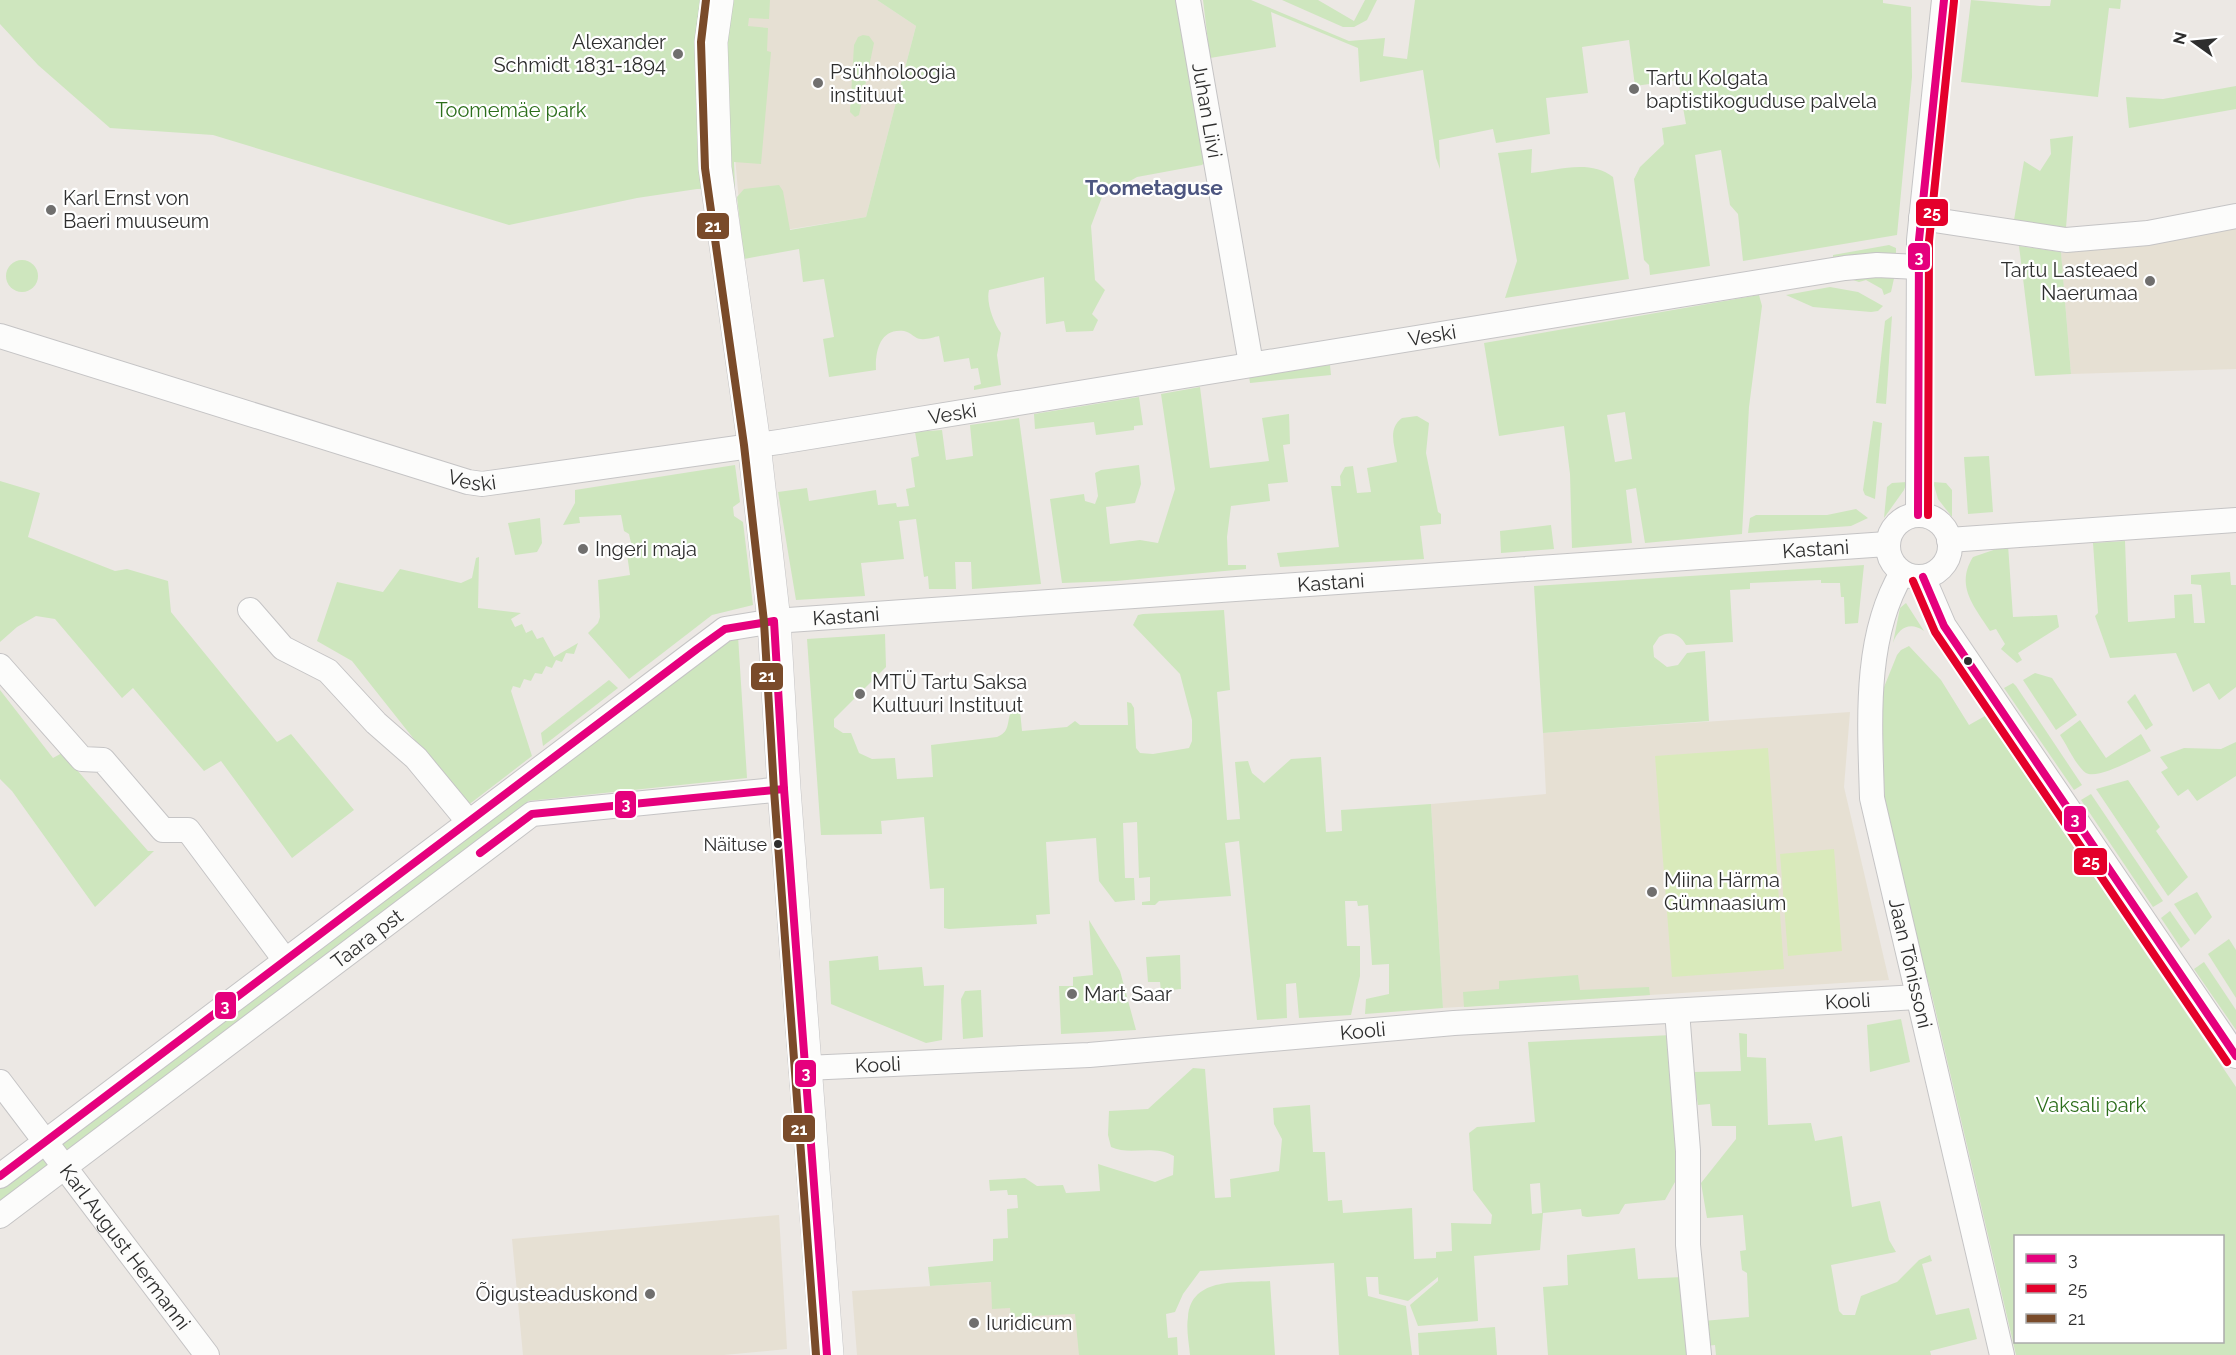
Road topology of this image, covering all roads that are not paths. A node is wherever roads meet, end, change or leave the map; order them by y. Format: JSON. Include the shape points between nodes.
{"nodes":[{"id":1,"x":717,"y":0,"type":"edge"},
{"id":2,"x":1188,"y":0,"type":"edge"},
{"id":3,"x":1944,"y":0,"type":"edge"},
{"id":4,"x":2236,"y":216,"type":"edge"},
{"id":5,"x":1921,"y":218,"type":"junction"},
{"id":6,"x":1918,"y":267,"type":"junction"},
{"id":7,"x":0,"y":336,"type":"edge"},
{"id":8,"x":1251,"y":364,"type":"junction"},
{"id":9,"x":754,"y":444,"type":"junction"},
{"id":10,"x":1918,"y":515,"type":"junction"},
{"id":11,"x":2236,"y":520,"type":"edge"},
{"id":12,"x":1949,"y":540,"type":"junction"},
{"id":13,"x":1887,"y":544,"type":"junction"},
{"id":14,"x":1913,"y":575,"type":"junction"},
{"id":15,"x":250,"y":610,"type":"dead end"},
{"id":16,"x":774,"y":621,"type":"junction"},
{"id":17,"x":0,"y":666,"type":"edge"},
{"id":18,"x":784,"y":789,"type":"junction"},
{"id":19,"x":468,"y":821,"type":"junction"},
{"id":20,"x":285,"y":960,"type":"junction"},
{"id":21,"x":1918,"y":997,"type":"junction"},
{"id":22,"x":1677,"y":1011,"type":"junction"},
{"id":23,"x":2236,"y":1056,"type":"edge"},
{"id":24,"x":806,"y":1068,"type":"junction"},
{"id":25,"x":0,"y":1082,"type":"edge"},
{"id":26,"x":45,"y":1142,"type":"junction"},
{"id":27,"x":65,"y":1167,"type":"junction"},
{"id":28,"x":0,"y":1176,"type":"edge"},
{"id":29,"x":0,"y":1216,"type":"edge"},
{"id":30,"x":207,"y":1355,"type":"edge"},
{"id":31,"x":827,"y":1355,"type":"edge"},
{"id":32,"x":1699,"y":1355,"type":"edge"},
{"id":33,"x":2002,"y":1355,"type":"edge"}],
"edges":[{"from":1,"to":9,"type":"street","via":[[711,42],[715,168]]},
{"from":2,"to":8,"type":"street","name":"Juhan Liivi"},
{"from":3,"to":5,"type":"street"},
{"from":4,"to":5,"type":"street","via":[[2148,233],[2066,240]]},
{"from":5,"to":6,"type":"street"},
{"from":6,"to":8,"type":"street","name":"Veski","via":[[1845,268]]},
{"from":6,"to":10,"type":"street"},
{"from":7,"to":9,"type":"street","name":"Veski","via":[[468,482],[521,479]]},
{"from":8,"to":9,"type":"street","name":"Veski"},
{"from":9,"to":16,"type":"street"},
{"from":10,"to":12,"type":"street","via":[[1939,522]]},
{"from":10,"to":13,"type":"street","via":[[1899,522]]},
{"from":11,"to":12,"type":"street"},
{"from":12,"to":14,"type":"street","via":[[1947,559],[1941,568]]},
{"from":13,"to":14,"type":"street","via":[[1890,558]]},
{"from":13,"to":16,"type":"street","name":"Kastani"},
{"from":14,"to":21,"type":"street","name":"Jaan Tõnissoni","via":[[1890,592],[1876,649],[1870,733],[1878,829]]},
{"from":14,"to":23,"type":"street"},
{"from":15,"to":19,"type":"street","via":[[283,648],[328,671],[376,723],[416,758]]},
{"from":16,"to":18,"type":"street"},
{"from":16,"to":19,"type":"street","name":"Taara pst","via":[[724,629]]},
{"from":17,"to":20,"type":"street","via":[[82,759],[103,760],[163,830],[188,830]]},
{"from":18,"to":24,"type":"street"},
{"from":18,"to":27,"type":"street","name":"Taara pst","via":[[532,814]]},
{"from":19,"to":20,"type":"street","name":"Taara pst"},
{"from":20,"to":26,"type":"street","name":"Taara pst"},
{"from":21,"to":22,"type":"street","name":"Kooli"},
{"from":21,"to":33,"type":"street","name":"Jaan Tõnissoni"},
{"from":22,"to":24,"type":"street","name":"Kooli","via":[[1454,1023],[1089,1054]]},
{"from":22,"to":32,"type":"street","via":[[1688,1151],[1688,1245]]},
{"from":24,"to":31,"type":"street"},
{"from":25,"to":26,"type":"street","name":"Karl August Hermanni"},
{"from":26,"to":27,"type":"street","name":"Karl August Hermanni"},
{"from":26,"to":28,"type":"street","name":"Taara pst"},
{"from":27,"to":29,"type":"street","name":"Taara pst"},
{"from":27,"to":30,"type":"street","name":"Karl August Hermanni"}]}
